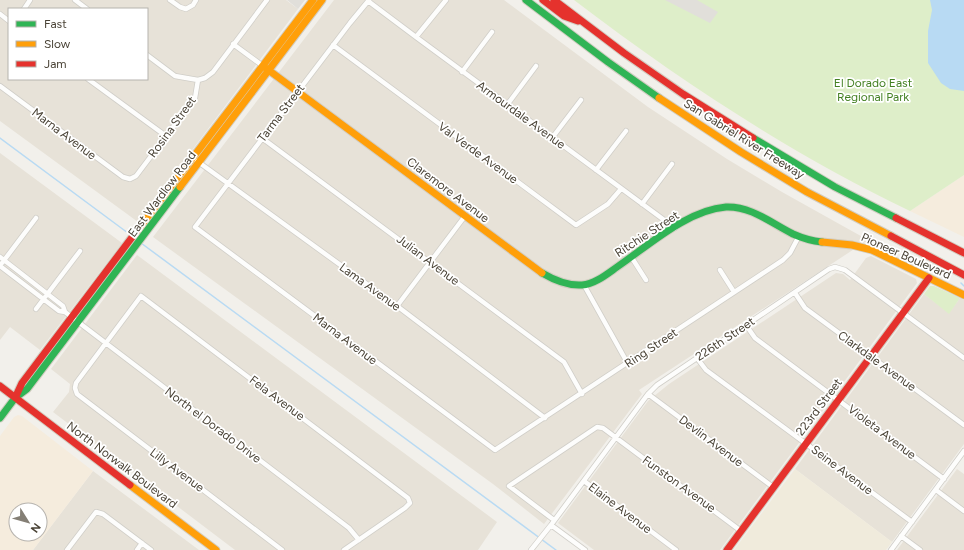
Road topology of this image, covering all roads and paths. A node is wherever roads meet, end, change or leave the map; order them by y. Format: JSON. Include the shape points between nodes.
{"nodes":[{"id":1,"x":75,"y":0,"type":"edge"},
{"id":2,"x":170,"y":0,"type":"edge"},
{"id":3,"x":196,"y":0,"type":"edge"},
{"id":4,"x":267,"y":0,"type":"edge"},
{"id":5,"x":313,"y":0,"type":"edge"},
{"id":6,"x":322,"y":0,"type":"edge"},
{"id":7,"x":369,"y":0,"type":"edge"},
{"id":8,"x":446,"y":0,"type":"edge"},
{"id":9,"x":526,"y":0,"type":"edge"},
{"id":10,"x":543,"y":0,"type":"edge"},
{"id":11,"x":554,"y":0,"type":"edge"},
{"id":12,"x":86,"y":8,"type":"edge"},
{"id":13,"x":0,"y":14,"type":"edge"},
{"id":14,"x":8,"y":20,"type":"edge"},
{"id":15,"x":584,"y":23,"type":"junction"},
{"id":16,"x":492,"y":32,"type":"dead end"},
{"id":17,"x":416,"y":37,"type":"junction"},
{"id":18,"x":233,"y":44,"type":"junction"},
{"id":19,"x":333,"y":45,"type":"junction"},
{"id":20,"x":148,"y":56,"type":"edge"},
{"id":21,"x":536,"y":66,"type":"dead end"},
{"id":22,"x":266,"y":68,"type":"junction"},
{"id":23,"x":462,"y":72,"type":"junction"},
{"id":24,"x":89,"y":80,"type":"edge"},
{"id":25,"x":198,"y":80,"type":"junction"},
{"id":26,"x":0,"y":86,"type":"edge"},
{"id":27,"x":298,"y":92,"type":"junction"},
{"id":28,"x":581,"y":100,"type":"dead end"},
{"id":29,"x":507,"y":105,"type":"junction"},
{"id":30,"x":626,"y":131,"type":"dead end"},
{"id":31,"x":166,"y":136,"type":"junction"},
{"id":32,"x":262,"y":138,"type":"junction"},
{"id":33,"x":552,"y":138,"type":"junction"},
{"id":34,"x":193,"y":158,"type":"junction"},
{"id":35,"x":200,"y":163,"type":"junction"},
{"id":36,"x":672,"y":164,"type":"dead end"},
{"id":37,"x":596,"y":170,"type":"junction"},
{"id":38,"x":130,"y":179,"type":"joint"},
{"id":39,"x":229,"y":183,"type":"junction"},
{"id":40,"x":622,"y":189,"type":"junction"},
{"id":41,"x":642,"y":204,"type":"junction"},
{"id":42,"x":725,"y":207,"type":"joint"},
{"id":43,"x":465,"y":216,"type":"junction"},
{"id":44,"x":36,"y":218,"type":"dead end"},
{"id":45,"x":195,"y":227,"type":"joint"},
{"id":46,"x":675,"y":228,"type":"junction"},
{"id":47,"x":799,"y":236,"type":"junction"},
{"id":48,"x":80,"y":251,"type":"dead end"},
{"id":49,"x":964,"y":253,"type":"edge"},
{"id":50,"x":632,"y":258,"type":"junction"},
{"id":51,"x":2,"y":259,"type":"edge"},
{"id":52,"x":430,"y":262,"type":"junction"},
{"id":53,"x":0,"y":265,"type":"edge"},
{"id":54,"x":720,"y":270,"type":"dead end"},
{"id":55,"x":964,"y":275,"type":"edge"},
{"id":56,"x":929,"y":278,"type":"junction"},
{"id":57,"x":28,"y":279,"type":"junction"},
{"id":58,"x":646,"y":280,"type":"dead end"},
{"id":59,"x":24,"y":284,"type":"junction"},
{"id":60,"x":584,"y":284,"type":"junction"},
{"id":61,"x":734,"y":292,"type":"junction"},
{"id":62,"x":795,"y":293,"type":"junction"},
{"id":63,"x":48,"y":294,"type":"junction"},
{"id":64,"x":964,"y":295,"type":"edge"},
{"id":65,"x":44,"y":299,"type":"junction"},
{"id":66,"x":397,"y":306,"type":"junction"},
{"id":67,"x":36,"y":308,"type":"dead end"},
{"id":68,"x":65,"y":312,"type":"junction"},
{"id":69,"x":903,"y":313,"type":"junction"},
{"id":70,"x":72,"y":317,"type":"junction"},
{"id":71,"x":78,"y":322,"type":"junction"},
{"id":72,"x":746,"y":325,"type":"junction"},
{"id":73,"x":106,"y":343,"type":"junction"},
{"id":74,"x":871,"y":356,"type":"junction"},
{"id":75,"x":697,"y":358,"type":"junction"},
{"id":76,"x":964,"y":358,"type":"edge"},
{"id":77,"x":628,"y":364,"type":"junction"},
{"id":78,"x":0,"y":386,"type":"edge"},
{"id":79,"x":582,"y":394,"type":"junction"},
{"id":80,"x":648,"y":394,"type":"junction"},
{"id":81,"x":15,"y":398,"type":"junction"},
{"id":82,"x":838,"y":400,"type":"junction"},
{"id":83,"x":0,"y":418,"type":"edge"},
{"id":84,"x":545,"y":418,"type":"junction"},
{"id":85,"x":964,"y":425,"type":"edge"},
{"id":86,"x":616,"y":438,"type":"junction"},
{"id":87,"x":806,"y":443,"type":"junction"},
{"id":88,"x":495,"y":450,"type":"joint"},
{"id":89,"x":964,"y":451,"type":"edge"},
{"id":90,"x":944,"y":478,"type":"junction"},
{"id":91,"x":584,"y":481,"type":"junction"},
{"id":92,"x":773,"y":487,"type":"junction"},
{"id":93,"x":936,"y":490,"type":"junction"},
{"id":94,"x":964,"y":511,"type":"edge"},
{"id":95,"x":554,"y":520,"type":"junction"},
{"id":96,"x":912,"y":522,"type":"junction"},
{"id":97,"x":551,"y":525,"type":"junction"},
{"id":98,"x":741,"y":531,"type":"junction"},
{"id":99,"x":901,"y":536,"type":"junction"},
{"id":100,"x":359,"y":540,"type":"junction"},
{"id":101,"x":142,"y":543,"type":"junction"},
{"id":102,"x":211,"y":549,"type":"edge"},
{"id":103,"x":68,"y":550,"type":"edge"},
{"id":104,"x":137,"y":550,"type":"edge"},
{"id":105,"x":151,"y":550,"type":"edge"},
{"id":106,"x":282,"y":550,"type":"edge"},
{"id":107,"x":344,"y":550,"type":"edge"},
{"id":108,"x":531,"y":550,"type":"edge"},
{"id":109,"x":586,"y":550,"type":"edge"},
{"id":110,"x":676,"y":550,"type":"edge"},
{"id":111,"x":727,"y":550,"type":"edge"},
{"id":112,"x":891,"y":550,"type":"edge"},
{"id":113,"x":920,"y":550,"type":"edge"}],
"edges":[{"from":1,"to":12,"type":"street"},
{"from":2,"to":3,"type":"street","via":[[186,9]]},
{"from":4,"to":18,"type":"street","name":"Rosina Street"},
{"from":5,"to":22,"type":"main road","name":"East Wardlow Road"},
{"from":6,"to":22,"type":"main road","name":"East Wardlow Road"},
{"from":7,"to":17,"type":"street","name":"Armourdale Avenue"},
{"from":7,"to":19,"type":"street","name":"Tarma Street"},
{"from":8,"to":17,"type":"street"},
{"from":9,"to":55,"type":"main road","name":"San Gabriel River Freeway","via":[[608,62],[741,152],[807,192]]},
{"from":10,"to":15,"type":"main road","via":[[564,16]]},
{"from":11,"to":15,"type":"main road","name":"San Gabriel River Freeway"},
{"from":13,"to":14,"type":"street"},
{"from":15,"to":49,"type":"main road","name":"San Gabriel River Freeway","via":[[684,94],[834,187]]},
{"from":16,"to":23,"type":"street"},
{"from":17,"to":23,"type":"street","name":"Armourdale Avenue"},
{"from":18,"to":22,"type":"street","name":"Claremore Avenue"},
{"from":18,"to":25,"type":"street","name":"Rosina Street","via":[[213,72]]},
{"from":19,"to":27,"type":"street","name":"Tarma Street"},
{"from":19,"to":40,"type":"street","name":"Val Verde Avenue","via":[[576,225],[608,204]]},
{"from":20,"to":25,"type":"street","via":[[175,76]]},
{"from":21,"to":29,"type":"street"},
{"from":22,"to":27,"type":"main road","name":"Claremore Avenue"},
{"from":22,"to":34,"type":"main road","name":"East Wardlow Road"},
{"from":22,"to":35,"type":"main road","name":"East Wardlow Road"},
{"from":23,"to":29,"type":"street","name":"Armourdale Avenue"},
{"from":24,"to":31,"type":"street"},
{"from":25,"to":31,"type":"street","name":"Rosina Street","via":[[195,98]]},
{"from":26,"to":38,"type":"street","name":"Marna Avenue","via":[[123,177]]},
{"from":27,"to":32,"type":"street","name":"Tarma Street"},
{"from":27,"to":43,"type":"main road","name":"Claremore Avenue"},
{"from":28,"to":33,"type":"street"},
{"from":29,"to":33,"type":"street","name":"Armourdale Avenue"},
{"from":30,"to":37,"type":"street"},
{"from":31,"to":38,"type":"street","name":"Rosina Street","via":[[136,176]]},
{"from":32,"to":39,"type":"street","name":"Tarma Street"},
{"from":32,"to":52,"type":"street","name":"Julian Avenue"},
{"from":33,"to":37,"type":"street","name":"Armourdale Avenue"},
{"from":34,"to":35,"type":"street","name":"Lama Avenue"},
{"from":34,"to":70,"type":"main road","name":"East Wardlow Road"},
{"from":35,"to":39,"type":"street","name":"Lama Avenue"},
{"from":35,"to":71,"type":"main road","name":"East Wardlow Road"},
{"from":36,"to":41,"type":"street"},
{"from":37,"to":40,"type":"street","name":"Armourdale Avenue"},
{"from":39,"to":45,"type":"street","name":"Tarma Street"},
{"from":39,"to":66,"type":"street","name":"Lama Avenue"},
{"from":40,"to":41,"type":"street","name":"Armourdale Avenue"},
{"from":41,"to":46,"type":"street","name":"Armourdale Avenue"},
{"from":42,"to":46,"type":"main road","name":"Ritchie Street","via":[[703,212]]},
{"from":42,"to":47,"type":"main road","name":"Pioneer Boulevard","via":[[755,213]]},
{"from":43,"to":52,"type":"street"},
{"from":43,"to":60,"type":"main road","name":"Claremore Avenue","via":[[546,276],[570,284]]},
{"from":44,"to":51,"type":"street"},
{"from":45,"to":88,"type":"street","name":"Marna Avenue"},
{"from":46,"to":50,"type":"main road","name":"Ritchie Street"},
{"from":47,"to":56,"type":"main road","name":"Pioneer Boulevard","via":[[818,242],[852,244],[869,249]]},
{"from":47,"to":61,"type":"street","name":"Ring Street","via":[[783,260]]},
{"from":48,"to":63,"type":"street"},
{"from":50,"to":58,"type":"street"},
{"from":50,"to":60,"type":"main road","name":"Ritchie Street","via":[[604,276]]},
{"from":51,"to":53,"type":"street"},
{"from":51,"to":57,"type":"street","name":"North el Dorado Drive"},
{"from":52,"to":66,"type":"street"},
{"from":52,"to":79,"type":"street","name":"Julian Avenue","via":[[564,362]]},
{"from":53,"to":59,"type":"street","name":"North el Dorado Drive"},
{"from":54,"to":61,"type":"street"},
{"from":56,"to":64,"type":"main road","name":"Pioneer Boulevard"},
{"from":56,"to":69,"type":"main road","name":"223rd Street"},
{"from":57,"to":59,"type":"street"},
{"from":57,"to":63,"type":"street","name":"North el Dorado Drive"},
{"from":59,"to":65,"type":"street","name":"North el Dorado Drive"},
{"from":60,"to":77,"type":"street"},
{"from":61,"to":77,"type":"street","name":"Ring Street"},
{"from":62,"to":69,"type":"street","name":"226th Street","via":[[835,267],[845,270]]},
{"from":62,"to":72,"type":"street","name":"226th Street"},
{"from":62,"to":74,"type":"street","name":"Clarkdale Avenue","via":[[805,308]]},
{"from":63,"to":65,"type":"street"},
{"from":63,"to":68,"type":"street","name":"North el Dorado Drive","via":[[63,306]]},
{"from":65,"to":67,"type":"street"},
{"from":65,"to":68,"type":"street","name":"North el Dorado Drive","via":[[59,311]]},
{"from":66,"to":84,"type":"street","name":"Lama Avenue"},
{"from":68,"to":70,"type":"street","name":"North el Dorado Drive"},
{"from":69,"to":74,"type":"main road","name":"223rd Street"},
{"from":69,"to":76,"type":"street","name":"226th Street"},
{"from":70,"to":71,"type":"street","name":"North el Dorado Drive"},
{"from":70,"to":81,"type":"main road","name":"East Wardlow Road","via":[[22,383]]},
{"from":71,"to":73,"type":"street","name":"North el Dorado Drive"},
{"from":71,"to":81,"type":"main road","name":"East Wardlow Road","via":[[27,389]]},
{"from":72,"to":75,"type":"street","name":"226th Street"},
{"from":72,"to":82,"type":"street","name":"Violeta Avenue","via":[[755,338]]},
{"from":73,"to":100,"type":"street","name":"North el Dorado Drive","via":[[349,528]]},
{"from":73,"to":100,"type":"street","name":"Fela Avenue","via":[[141,296],[408,498],[410,502],[405,508]]},
{"from":73,"to":106,"type":"street","name":"Lilly Avenue","via":[[76,383],[77,394]]},
{"from":74,"to":82,"type":"main road","name":"223rd Street"},
{"from":74,"to":85,"type":"street","name":"Clarkdale Avenue"},
{"from":75,"to":80,"type":"street","name":"226th Street","via":[[664,379]]},
{"from":75,"to":87,"type":"street","name":"Seine Avenue","via":[[706,370]]},
{"from":77,"to":79,"type":"street","name":"Ring Street"},
{"from":78,"to":81,"type":"main road","name":"North Norwalk Boulevard"},
{"from":79,"to":84,"type":"street","name":"Ring Street"},
{"from":80,"to":86,"type":"street","name":"226th Street"},
{"from":80,"to":92,"type":"street","name":"Devlin Avenue"},
{"from":81,"to":83,"type":"main road","name":"East Wardlow Road"},
{"from":81,"to":102,"type":"main road","name":"North Norwalk Boulevard"},
{"from":82,"to":87,"type":"main road","name":"223rd Street"},
{"from":82,"to":90,"type":"street","name":"Violeta Avenue"},
{"from":84,"to":88,"type":"street","name":"Ring Street"},
{"from":86,"to":91,"type":"street","name":"226th Street"},
{"from":86,"to":95,"type":"street","name":"Funston Avenue","via":[[597,427],[508,486]]},
{"from":86,"to":98,"type":"street","name":"Funston Avenue"},
{"from":87,"to":92,"type":"main road","name":"223rd Street"},
{"from":87,"to":96,"type":"street","name":"Seine Avenue"},
{"from":89,"to":90,"type":"street"},
{"from":90,"to":93,"type":"street"},
{"from":91,"to":95,"type":"street","name":"226th Street"},
{"from":91,"to":110,"type":"street","name":"Elaine Avenue"},
{"from":92,"to":98,"type":"main road","name":"223rd Street"},
{"from":93,"to":94,"type":"street"},
{"from":93,"to":96,"type":"street"},
{"from":95,"to":97,"type":"street","name":"226th Street"},
{"from":96,"to":99,"type":"street"},
{"from":97,"to":108,"type":"street","name":"226th Street"},
{"from":97,"to":109,"type":"street"},
{"from":98,"to":111,"type":"main road","name":"223rd Street"},
{"from":99,"to":112,"type":"street"},
{"from":99,"to":113,"type":"street"},
{"from":100,"to":107,"type":"street"},
{"from":101,"to":103,"type":"street","via":[[103,514],[96,512]]},
{"from":101,"to":104,"type":"street"},
{"from":101,"to":105,"type":"street"}]}
